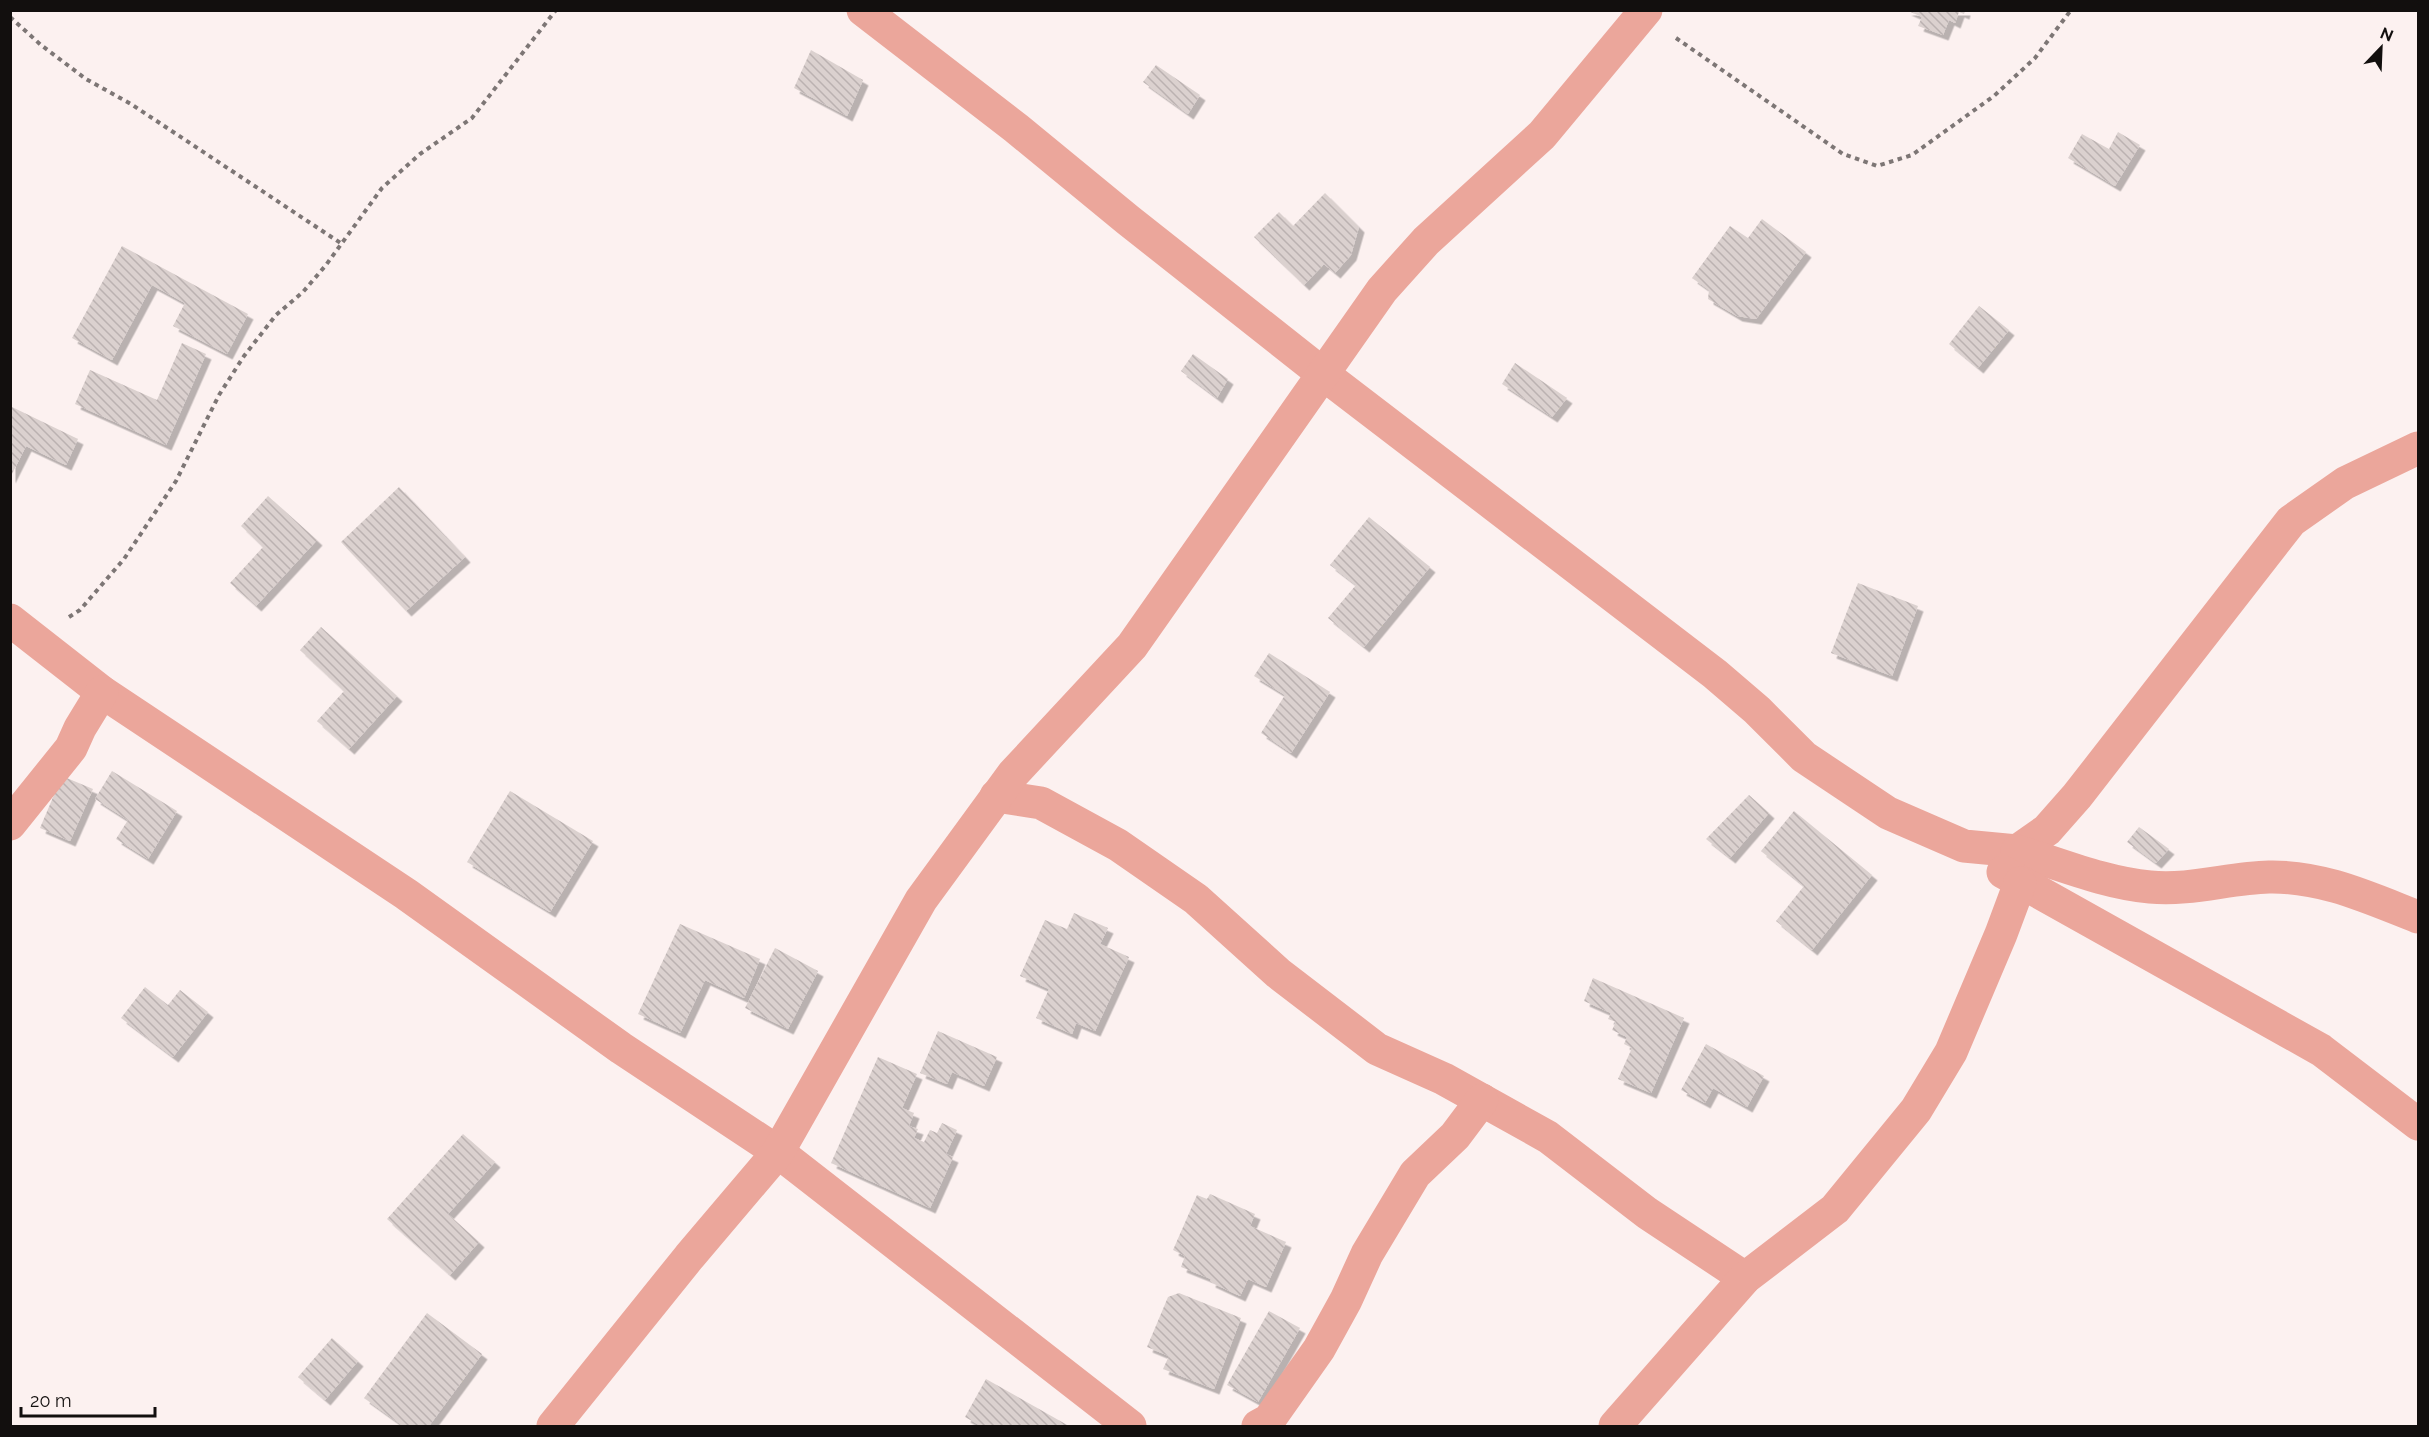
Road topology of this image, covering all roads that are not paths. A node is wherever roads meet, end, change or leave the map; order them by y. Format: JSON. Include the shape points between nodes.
{"nodes":[{"id":1,"x":863,"y":10,"type":"edge"},
{"id":2,"x":1644,"y":13,"type":"edge"},
{"id":3,"x":1323,"y":374,"type":"junction"},
{"id":4,"x":2418,"y":448,"type":"edge"},
{"id":5,"x":22,"y":629,"type":"edge"},
{"id":6,"x":102,"y":692,"type":"junction"},
{"id":7,"x":996,"y":796,"type":"junction"},
{"id":8,"x":10,"y":824,"type":"edge"},
{"id":9,"x":1964,"y":846,"type":"junction"},
{"id":10,"x":2017,"y":851,"type":"junction"},
{"id":11,"x":2020,"y":883,"type":"junction"},
{"id":12,"x":2418,"y":917,"type":"edge"},
{"id":13,"x":1482,"y":1100,"type":"junction"},
{"id":14,"x":2418,"y":1124,"type":"edge"},
{"id":15,"x":777,"y":1152,"type":"junction"},
{"id":16,"x":1745,"y":1278,"type":"junction"},
{"id":17,"x":553,"y":1426,"type":"edge"},
{"id":18,"x":1130,"y":1426,"type":"edge"},
{"id":19,"x":1258,"y":1426,"type":"edge"},
{"id":20,"x":1615,"y":1426,"type":"edge"}],
"edges":[{"from":1,"to":3,"type":"street"},
{"from":2,"to":3,"type":"street","via":[[1542,135],[1426,241],[1382,290]]},
{"from":3,"to":7,"type":"street","via":[[1132,646]]},
{"from":3,"to":9,"type":"street","via":[[1715,674],[1804,757],[1888,813]]},
{"from":4,"to":10,"type":"street","via":[[2344,483],[2291,521],[2077,796],[2047,830]]},
{"from":5,"to":6,"type":"street"},
{"from":6,"to":8,"type":"street","via":[[71,748]]},
{"from":6,"to":15,"type":"street","via":[[406,894],[621,1048]]},
{"from":7,"to":13,"type":"street","via":[[1041,803],[1118,845],[1196,899],[1278,973],[1377,1049]]},
{"from":7,"to":15,"type":"street","via":[[921,900]]},
{"from":9,"to":10,"type":"street"},
{"from":9,"to":11,"type":"street"},
{"from":10,"to":12,"type":"street","via":[[2146,887],[2298,878],[2332,884]]},
{"from":11,"to":14,"type":"street","via":[[2321,1050]]},
{"from":11,"to":16,"type":"street","via":[[1951,1052],[1916,1110],[1835,1209]]},
{"from":13,"to":16,"type":"street","via":[[1548,1137],[1647,1213]]},
{"from":13,"to":19,"type":"street","via":[[1455,1136],[1415,1174],[1367,1254],[1319,1349],[1269,1420]]},
{"from":15,"to":17,"type":"street"},
{"from":15,"to":18,"type":"street"},
{"from":16,"to":20,"type":"street"}]}
